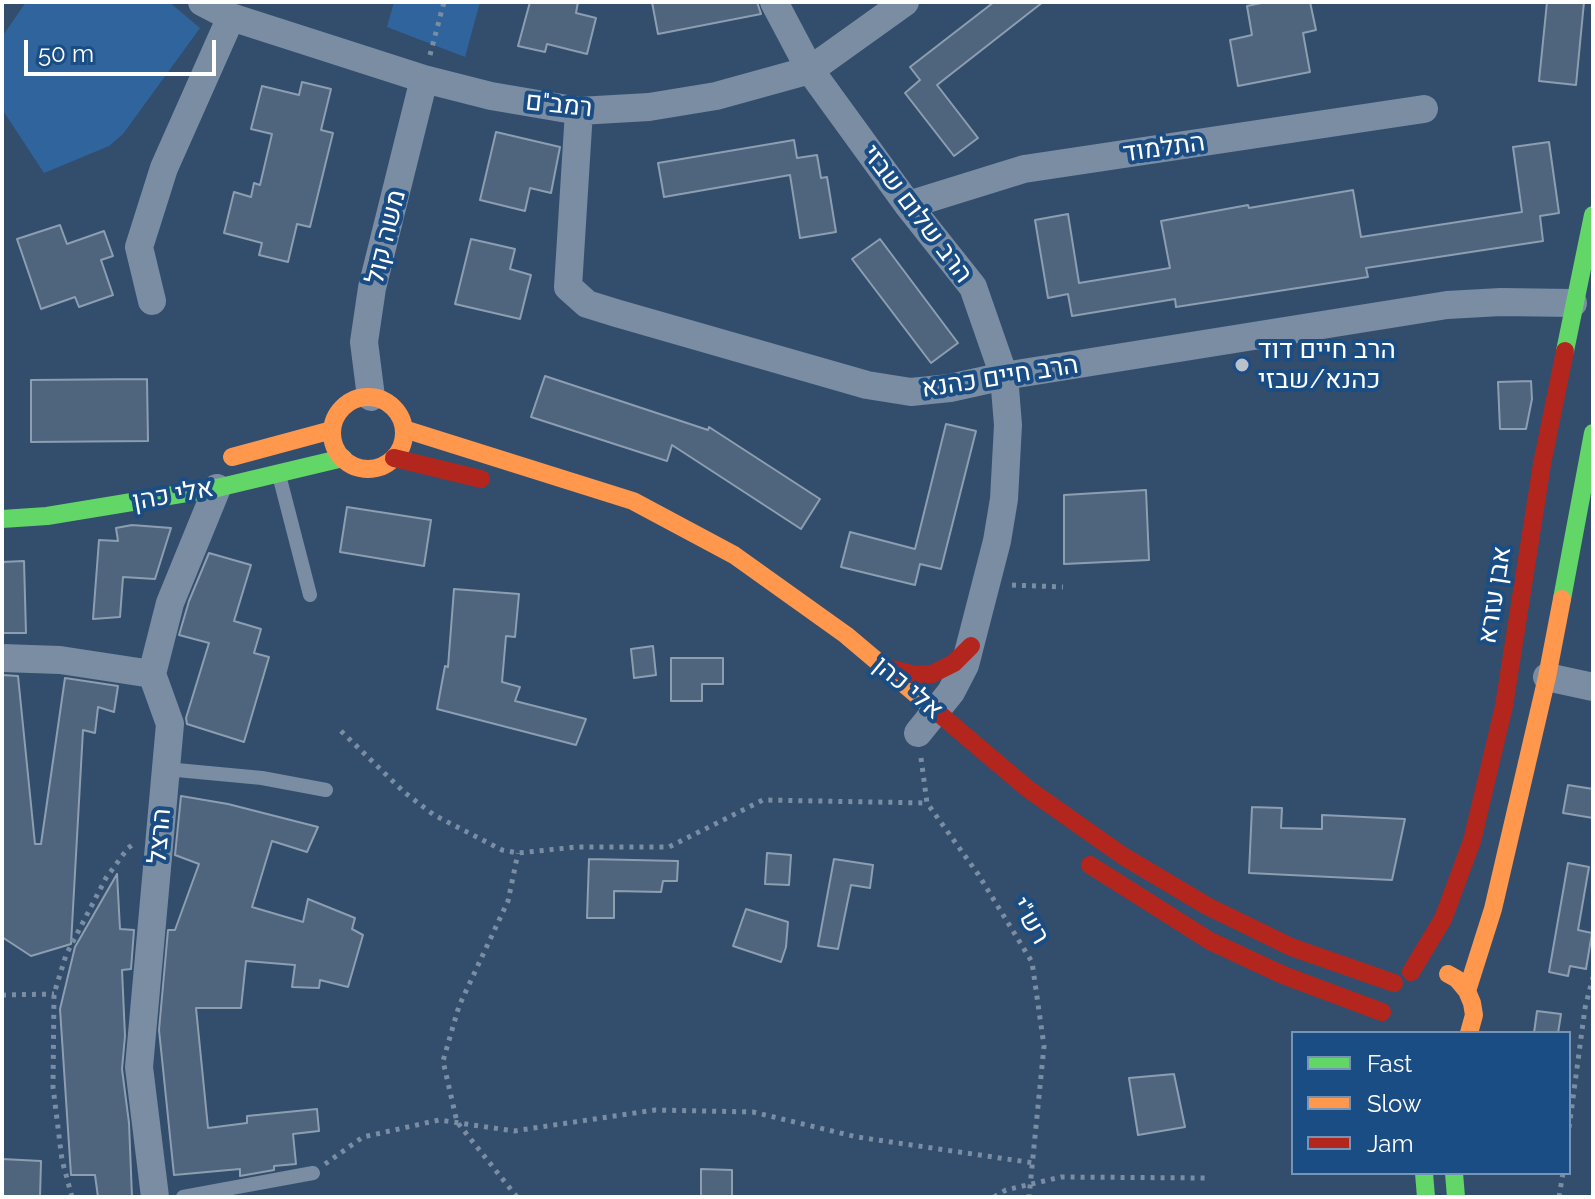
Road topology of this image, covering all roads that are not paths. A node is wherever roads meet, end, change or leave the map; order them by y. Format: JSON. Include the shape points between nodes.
{"nodes":[{"id":1,"x":202,"y":2,"type":"edge"},
{"id":2,"x":774,"y":2,"type":"edge"},
{"id":3,"x":905,"y":2,"type":"edge"},
{"id":4,"x":231,"y":17,"type":"junction"},
{"id":5,"x":810,"y":70,"type":"junction"},
{"id":6,"x":424,"y":79,"type":"junction"},
{"id":7,"x":1424,"y":109,"type":"dead end"},
{"id":8,"x":579,"y":111,"type":"junction"},
{"id":9,"x":908,"y":205,"type":"junction"},
{"id":10,"x":1593,"y":215,"type":"edge"},
{"id":11,"x":152,"y":301,"type":"dead end"},
{"id":12,"x":1573,"y":303,"type":"junction"},
{"id":13,"x":1004,"y":376,"type":"junction"},
{"id":14,"x":371,"y":397,"type":"junction"},
{"id":15,"x":404,"y":429,"type":"junction"},
{"id":16,"x":332,"y":430,"type":"junction"},
{"id":17,"x":1593,"y":433,"type":"edge"},
{"id":18,"x":343,"y":458,"type":"junction"},
{"id":19,"x":394,"y":458,"type":"junction"},
{"id":20,"x":1542,"y":464,"type":"junction"},
{"id":21,"x":1589,"y":472,"type":"edge"},
{"id":22,"x":217,"y":474,"type":"junction"},
{"id":23,"x":279,"y":474,"type":"junction"},
{"id":24,"x":494,"y":483,"type":"dead end"},
{"id":25,"x":2,"y":519,"type":"edge"},
{"id":26,"x":310,"y":595,"type":"dead end"},
{"id":27,"x":971,"y":646,"type":"junction"},
{"id":28,"x":2,"y":658,"type":"edge"},
{"id":29,"x":884,"y":667,"type":"junction"},
{"id":30,"x":152,"y":674,"type":"junction"},
{"id":31,"x":1547,"y":677,"type":"junction"},
{"id":32,"x":1593,"y":687,"type":"edge"},
{"id":33,"x":923,"y":728,"type":"junction"},
{"id":34,"x":166,"y":769,"type":"junction"},
{"id":35,"x":326,"y":790,"type":"dead end"},
{"id":36,"x":1080,"y":858,"type":"dead end"},
{"id":37,"x":1411,"y":972,"type":"junction"},
{"id":38,"x":1394,"y":983,"type":"junction"},
{"id":39,"x":1467,"y":991,"type":"junction"},
{"id":40,"x":1382,"y":1012,"type":"junction"},
{"id":41,"x":1386,"y":1031,"type":"edge"},
{"id":42,"x":1470,"y":1031,"type":"edge"},
{"id":43,"x":313,"y":1173,"type":"road end"},
{"id":44,"x":1424,"y":1175,"type":"edge"},
{"id":45,"x":1454,"y":1175,"type":"edge"},
{"id":46,"x":155,"y":1197,"type":"edge"},
{"id":47,"x":183,"y":1197,"type":"edge"},
{"id":48,"x":1426,"y":1197,"type":"edge"},
{"id":49,"x":1456,"y":1197,"type":"edge"}],
"edges":[{"from":1,"to":4,"type":"street","name":"רמב\"ם"},
{"from":2,"to":5,"type":"street","name":"הרב שלום שבזי"},
{"from":3,"to":5,"type":"street","name":"רמב\"ם"},
{"from":4,"to":6,"type":"street","name":"רמב\"ם"},
{"from":4,"to":11,"type":"street","via":[[164,168],[139,247]]},
{"from":5,"to":8,"type":"street","name":"רמב\"ם","via":[[716,96]]},
{"from":5,"to":9,"type":"street","name":"הרב שלום שבזי"},
{"from":6,"to":8,"type":"street","name":"רמב\"ם"},
{"from":6,"to":14,"type":"street","name":"משה קול","via":[[372,288],[364,342]]},
{"from":7,"to":9,"type":"street","name":"התלמוד","via":[[1024,169]]},
{"from":8,"to":13,"type":"street","name":"הרב חיים כהנא","via":[[568,287],[587,304],[867,385],[911,392]]},
{"from":9,"to":13,"type":"street","name":"הרב שלום שבזי","via":[[973,287]]},
{"from":10,"to":12,"type":"street","name":"אבן עזרא"},
{"from":12,"to":13,"type":"street","name":"הרב חיים כהנא","via":[[1447,305]]},
{"from":12,"to":20,"type":"street","name":"אבן עזרא"},
{"from":13,"to":27,"type":"street","name":"הרב שלום שבזי","via":[[1004,499]]},
{"from":14,"to":15,"type":"street","via":[[397,411]]},
{"from":14,"to":16,"type":"street","via":[[344,406]]},
{"from":15,"to":19,"type":"street"},
{"from":15,"to":29,"type":"street","name":"אלי כהן","via":[[633,501],[734,555]]},
{"from":16,"to":18,"type":"street"},
{"from":16,"to":22,"type":"street","name":"אלי כהן"},
{"from":17,"to":21,"type":"street"},
{"from":18,"to":19,"type":"street","via":[[363,468]]},
{"from":18,"to":23,"type":"street","name":"אלי כהן"},
{"from":19,"to":24,"type":"street"},
{"from":20,"to":21,"type":"street"},
{"from":20,"to":37,"type":"street","name":"אבן עזרא","via":[[1504,706],[1472,841],[1443,919]]},
{"from":21,"to":31,"type":"street"},
{"from":22,"to":23,"type":"street","name":"אלי כהן"},
{"from":22,"to":25,"type":"street","name":"אלי כהן","via":[[47,516]]},
{"from":22,"to":30,"type":"street","via":[[170,603]]},
{"from":23,"to":26,"type":"lane"},
{"from":27,"to":29,"type":"street","via":[[932,674]]},
{"from":27,"to":33,"type":"street","name":"הרב שלום שבזי","via":[[951,692]]},
{"from":28,"to":30,"type":"street","via":[[60,660]]},
{"from":29,"to":33,"type":"street","name":"אלי כהן"},
{"from":30,"to":34,"type":"street","name":"הרצל","via":[[170,724]]},
{"from":31,"to":32,"type":"street"},
{"from":31,"to":39,"type":"street","via":[[1493,909]]},
{"from":33,"to":38,"type":"street","name":"אלי כהן","via":[[1028,789],[1123,856],[1207,906],[1291,947]]},
{"from":34,"to":35,"type":"lane"},
{"from":34,"to":46,"type":"street","name":"הרצל","via":[[139,1067]]},
{"from":36,"to":40,"type":"street","via":[[1210,941]]},
{"from":37,"to":38,"type":"street"},
{"from":37,"to":39,"type":"street","via":[[1443,971]]},
{"from":38,"to":40,"type":"street"},
{"from":39,"to":42,"type":"street","via":[[1474,1015]]},
{"from":40,"to":41,"type":"street"},
{"from":43,"to":47,"type":"lane"},
{"from":44,"to":48,"type":"street"},
{"from":45,"to":49,"type":"street"}]}
